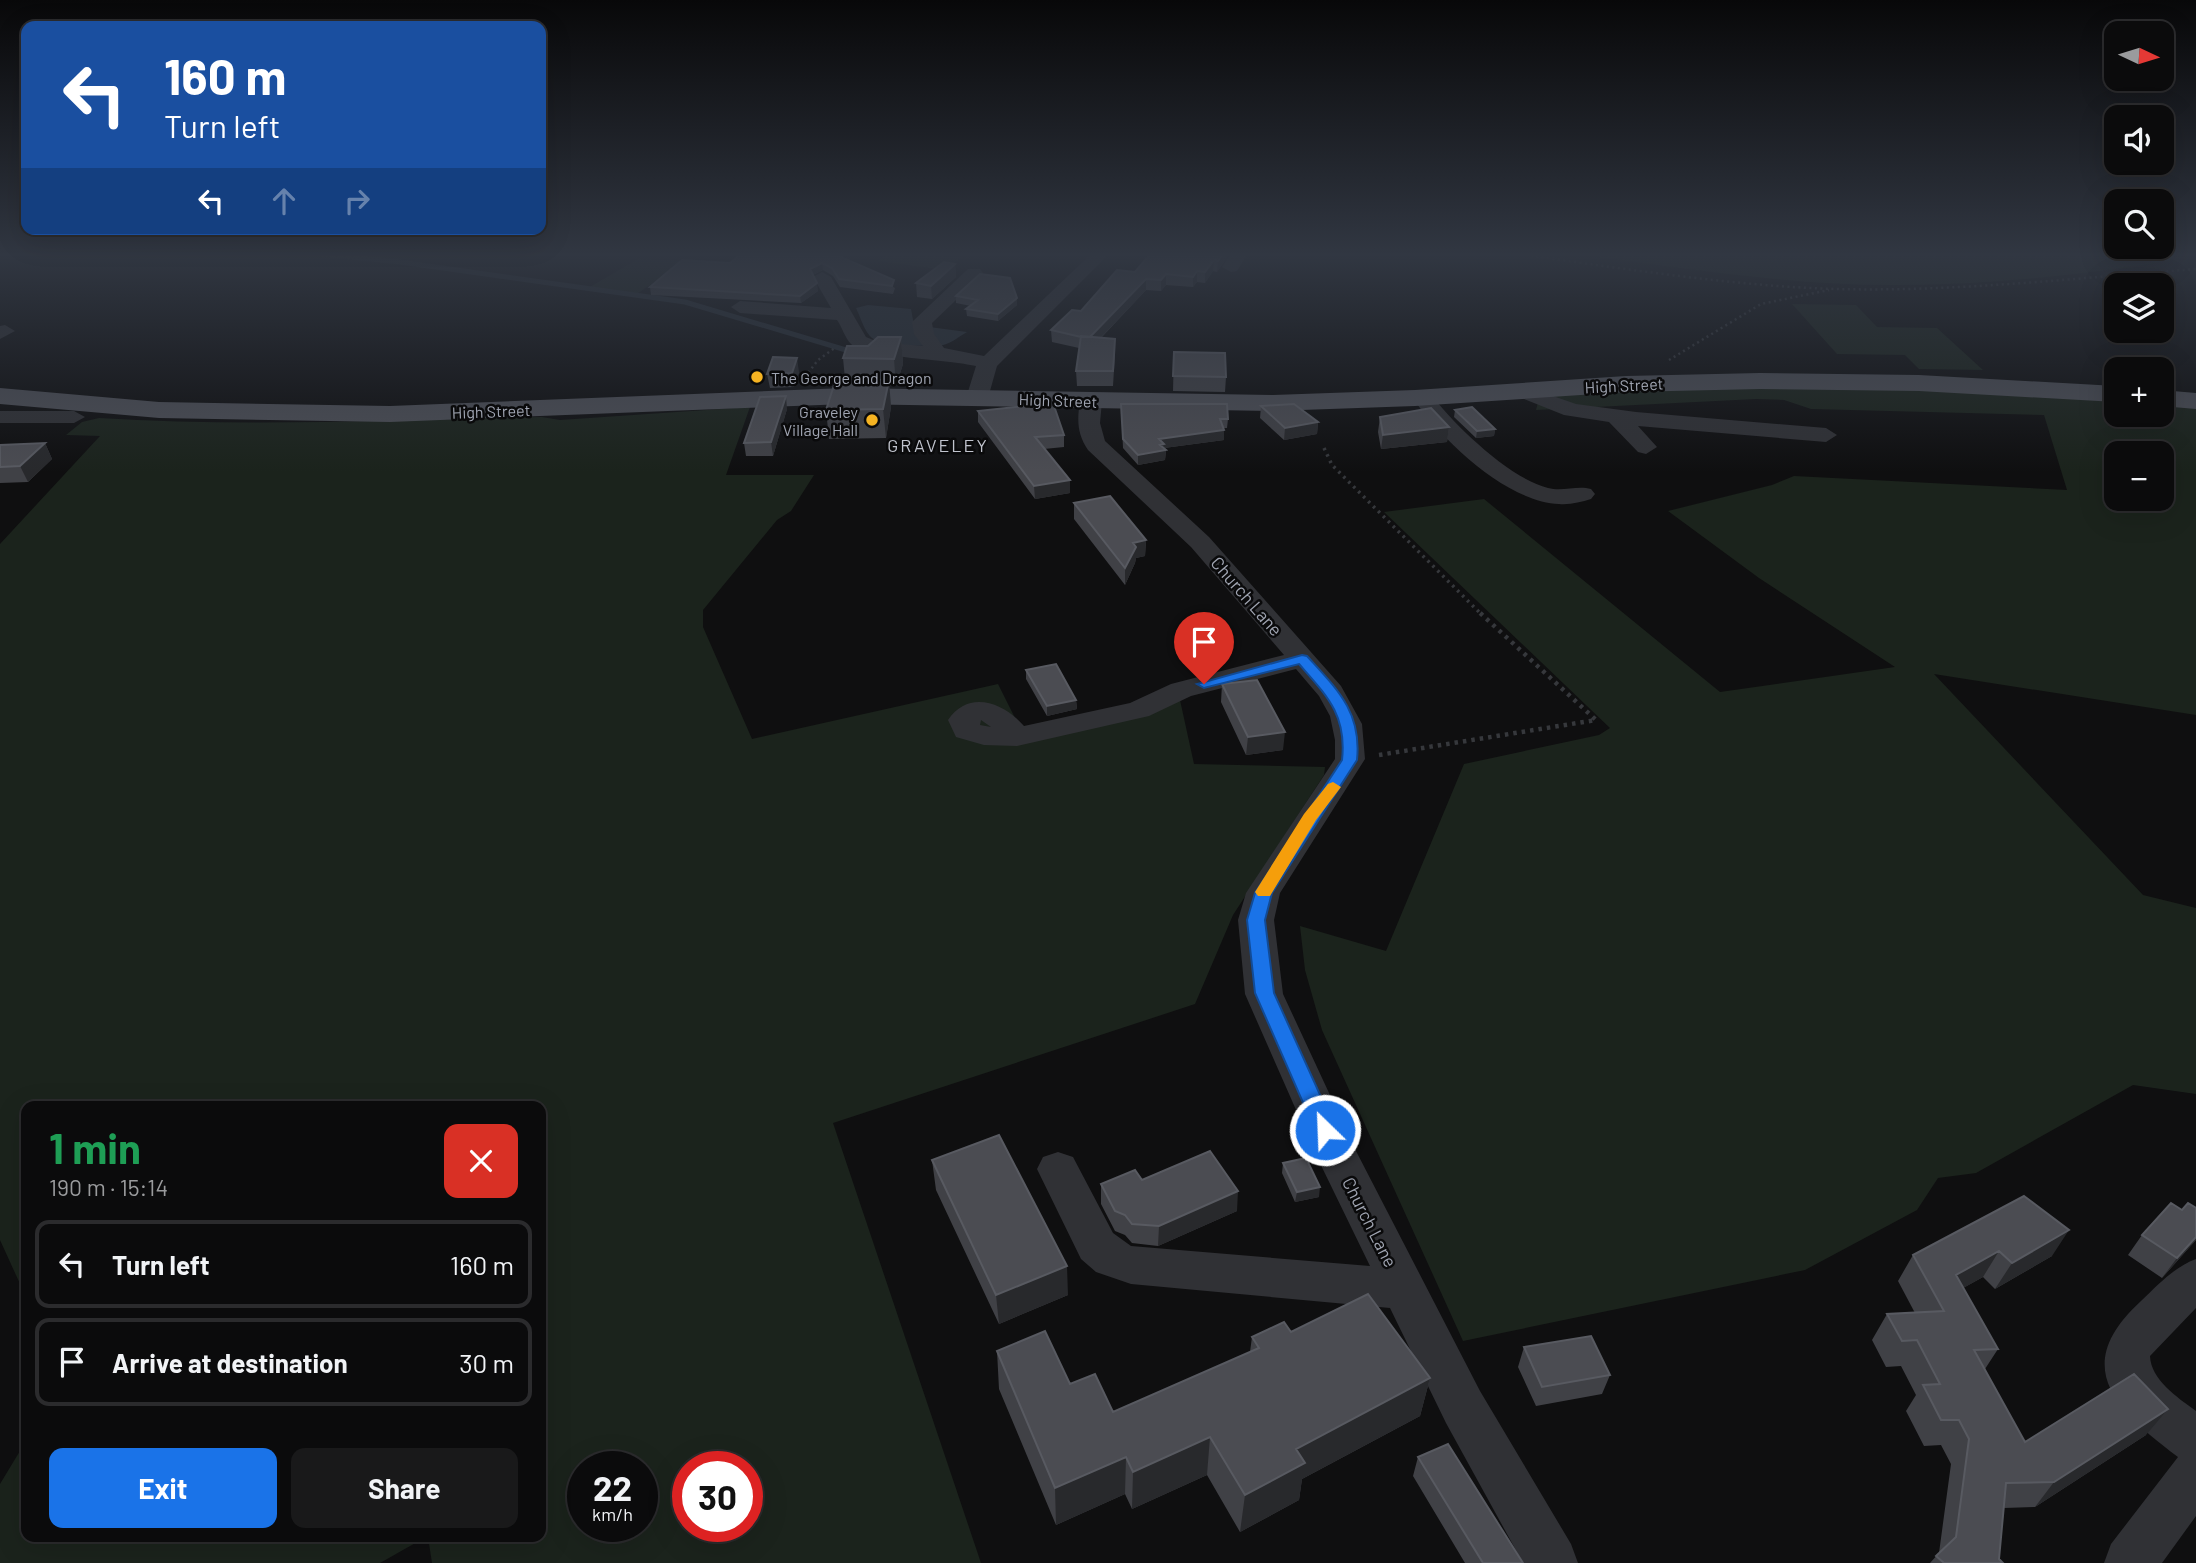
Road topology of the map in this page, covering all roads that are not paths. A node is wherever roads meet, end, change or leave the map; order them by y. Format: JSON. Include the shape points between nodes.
{"nodes":[{"id":1,"x":850,"y":326,"type":"edge"},
{"id":2,"x":924,"y":326,"type":"edge"},
{"id":3,"x":1026,"y":326,"type":"edge"},
{"id":4,"x":934,"y":349,"type":"junction"},
{"id":5,"x":988,"y":363,"type":"junction"},
{"id":6,"x":1521,"y":391,"type":"junction"},
{"id":7,"x":2104,"y":393,"type":"edge"},
{"id":8,"x":0,"y":396,"type":"edge"},
{"id":9,"x":1423,"y":397,"type":"junction"},
{"id":10,"x":977,"y":398,"type":"junction"},
{"id":11,"x":2174,"y":399,"type":"edge"},
{"id":12,"x":1091,"y":401,"type":"junction"},
{"id":13,"x":2196,"y":401,"type":"edge"},
{"id":14,"x":1616,"y":416,"type":"junction"},
{"id":15,"x":0,"y":417,"type":"edge"},
{"id":16,"x":74,"y":417,"type":"dead end"},
{"id":17,"x":1826,"y":435,"type":"dead end"},
{"id":18,"x":1646,"y":447,"type":"dead end"},
{"id":19,"x":1583,"y":494,"type":"dead end"},
{"id":20,"x":1302,"y":659,"type":"junction"},
{"id":21,"x":1017,"y":737,"type":"dead end"},
{"id":22,"x":1058,"y":1169,"type":"dead end"},
{"id":23,"x":2196,"y":1279,"type":"edge"},
{"id":24,"x":1404,"y":1289,"type":"junction"},
{"id":25,"x":2196,"y":1440,"type":"edge"},
{"id":26,"x":2196,"y":1474,"type":"edge"},
{"id":27,"x":1552,"y":1563,"type":"edge"},
{"id":28,"x":2130,"y":1563,"type":"edge"}],
"edges":[{"from":1,"to":4,"type":"street","via":[[859,341],[869,346],[905,353]]},
{"from":2,"to":4,"type":"street"},
{"from":3,"to":5,"type":"street"},
{"from":4,"to":5,"type":"street"},
{"from":5,"to":10,"type":"street"},
{"from":6,"to":7,"type":"main road","name":"High Street","via":[[1760,380]]},
{"from":6,"to":9,"type":"main road","name":"High Street"},
{"from":6,"to":14,"type":"street","via":[[1572,410]]},
{"from":8,"to":10,"type":"main road","name":"High Street","via":[[159,410],[390,414],[790,397]]},
{"from":9,"to":12,"type":"main road","name":"High Street","via":[[1273,403]]},
{"from":9,"to":19,"type":"street","via":[[1511,480],[1539,494]]},
{"from":10,"to":12,"type":"main road","name":"High Street"},
{"from":11,"to":13,"type":"main road"},
{"from":12,"to":20,"type":"street","name":"Church Lane","via":[[1087,421],[1096,444],[1200,542]]},
{"from":14,"to":17,"type":"street"},
{"from":14,"to":18,"type":"street"},
{"from":15,"to":16,"type":"street"},
{"from":20,"to":21,"type":"street","via":[[1181,690],[1139,710]]},
{"from":20,"to":24,"type":"street","name":"Church Lane","via":[[1349,720],[1352,740],[1349,760],[1264,893],[1256,920],[1264,993]]},
{"from":22,"to":24,"type":"street","via":[[1097,1246],[1131,1265]]},
{"from":23,"to":25,"type":"street","via":[[2132,1342],[2125,1358],[2132,1383],[2161,1414]]},
{"from":24,"to":27,"type":"street","name":"Church Lane","via":[[1463,1407]]},
{"from":26,"to":28,"type":"street"}]}
